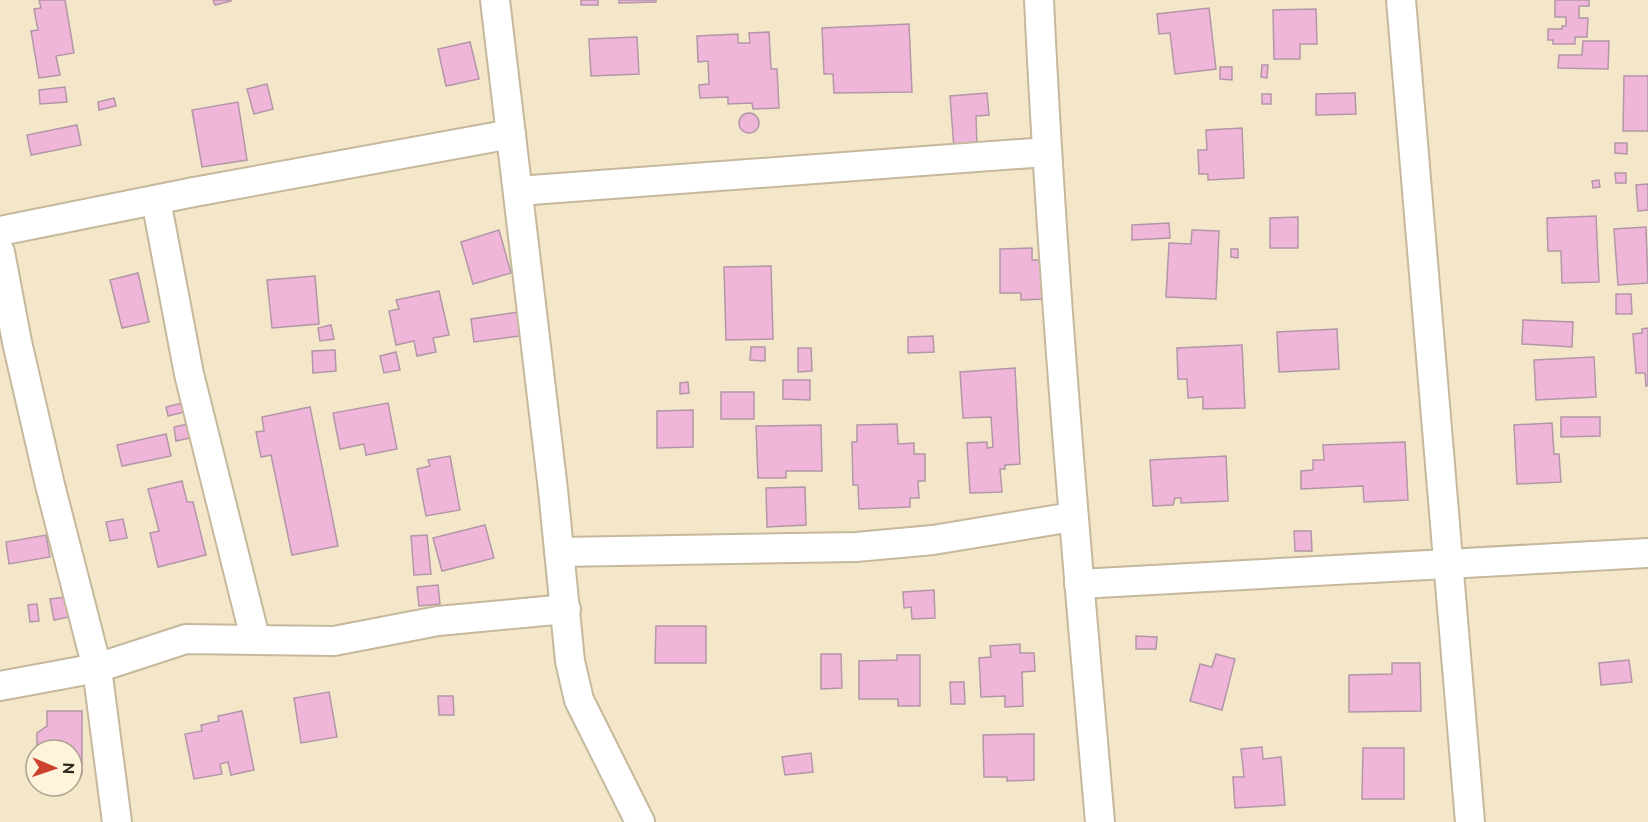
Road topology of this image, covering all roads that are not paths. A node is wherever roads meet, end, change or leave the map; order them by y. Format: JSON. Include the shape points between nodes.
{"nodes":[{"id":1,"x":495,"y":0,"type":"edge"},
{"id":2,"x":1039,"y":0,"type":"edge"},
{"id":3,"x":1401,"y":0,"type":"edge"},
{"id":4,"x":511,"y":134,"type":"junction"},
{"id":5,"x":1046,"y":152,"type":"junction"},
{"id":6,"x":518,"y":191,"type":"junction"},
{"id":7,"x":156,"y":200,"type":"junction"},
{"id":8,"x":0,"y":231,"type":"edge"},
{"id":9,"x":0,"y":252,"type":"edge"},
{"id":10,"x":1072,"y":517,"type":"junction"},
{"id":11,"x":560,"y":552,"type":"junction"},
{"id":12,"x":1648,"y":553,"type":"edge"},
{"id":13,"x":1448,"y":564,"type":"junction"},
{"id":14,"x":1079,"y":584,"type":"junction"},
{"id":15,"x":566,"y":609,"type":"junction"},
{"id":16,"x":255,"y":638,"type":"junction"},
{"id":17,"x":97,"y":668,"type":"junction"},
{"id":18,"x":0,"y":686,"type":"edge"},
{"id":19,"x":117,"y":822,"type":"edge"},
{"id":20,"x":640,"y":822,"type":"edge"},
{"id":21,"x":1100,"y":822,"type":"edge"},
{"id":22,"x":1470,"y":822,"type":"edge"}],
"edges":[{"from":1,"to":4,"type":"street"},
{"from":2,"to":5,"type":"street"},
{"from":3,"to":13,"type":"street"},
{"from":4,"to":6,"type":"street"},
{"from":4,"to":7,"type":"street"},
{"from":5,"to":6,"type":"street"},
{"from":5,"to":10,"type":"street"},
{"from":6,"to":11,"type":"street"},
{"from":7,"to":8,"type":"street"},
{"from":7,"to":16,"type":"street","via":[[189,374]]},
{"from":9,"to":17,"type":"street","via":[[17,342]]},
{"from":10,"to":11,"type":"street","via":[[933,540],[856,547]]},
{"from":10,"to":14,"type":"street"},
{"from":11,"to":15,"type":"street"},
{"from":12,"to":13,"type":"street"},
{"from":13,"to":14,"type":"street"},
{"from":13,"to":22,"type":"street"},
{"from":14,"to":21,"type":"street"},
{"from":15,"to":16,"type":"street","via":[[438,621],[334,641]]},
{"from":15,"to":20,"type":"street","via":[[570,660],[579,700]]},
{"from":16,"to":17,"type":"street","via":[[186,639]]},
{"from":17,"to":18,"type":"street"},
{"from":17,"to":19,"type":"street"}]}
